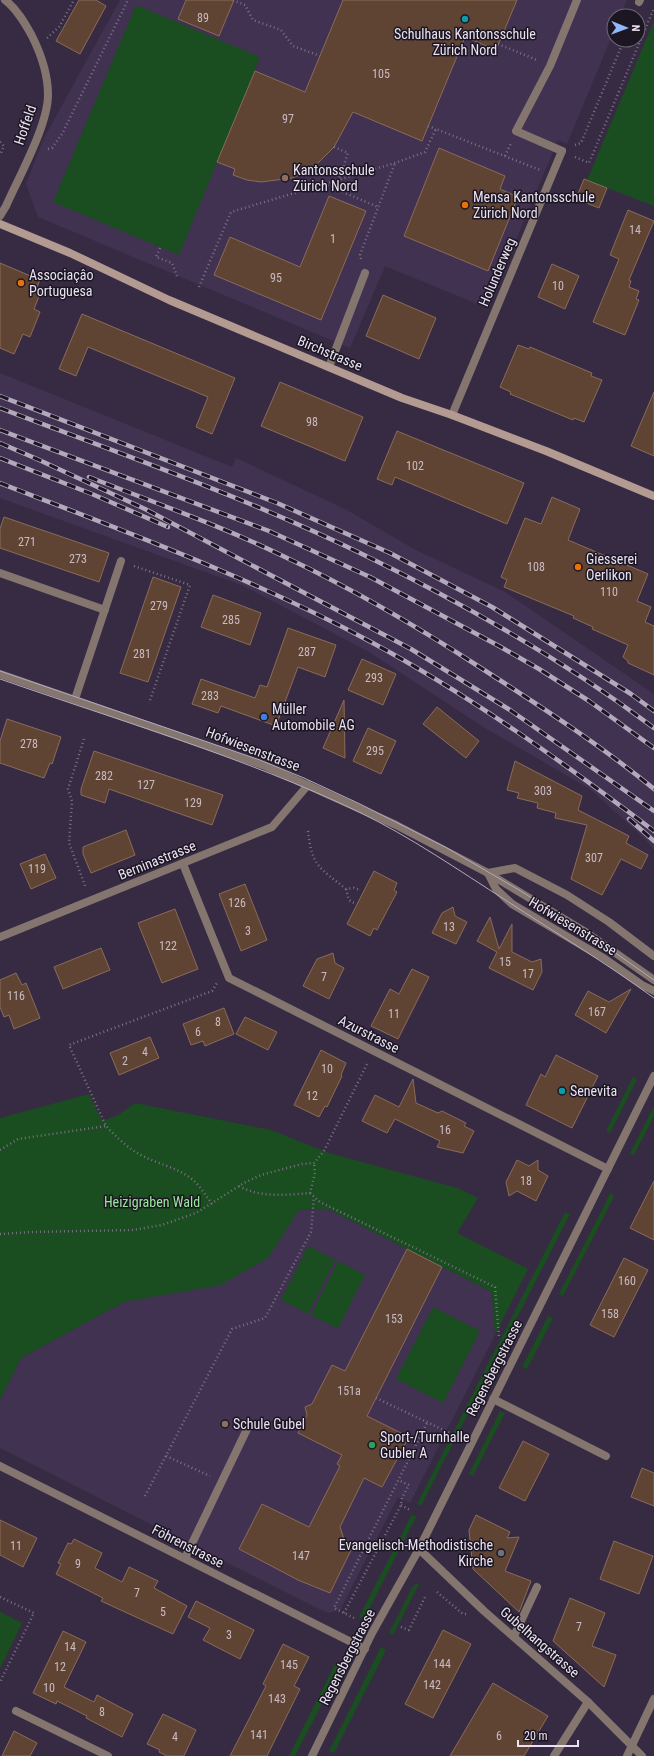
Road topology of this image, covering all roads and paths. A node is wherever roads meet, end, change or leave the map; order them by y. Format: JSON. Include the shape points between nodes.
{"nodes":[{"id":1,"x":5,"y":0,"type":"edge"},
{"id":2,"x":74,"y":0,"type":"edge"},
{"id":3,"x":128,"y":0,"type":"edge"},
{"id":4,"x":233,"y":0,"type":"edge"},
{"id":5,"x":577,"y":0,"type":"edge"},
{"id":6,"x":654,"y":8,"type":"edge"},
{"id":7,"x":498,"y":44,"type":"dead end"},
{"id":8,"x":36,"y":45,"type":"junction"},
{"id":9,"x":621,"y":48,"type":"edge"},
{"id":10,"x":320,"y":56,"type":"dead end"},
{"id":11,"x":550,"y":66,"type":"junction"},
{"id":12,"x":428,"y":126,"type":"dead end"},
{"id":13,"x":436,"y":129,"type":"junction"},
{"id":14,"x":0,"y":142,"type":"edge"},
{"id":15,"x":32,"y":146,"type":"junction"},
{"id":16,"x":334,"y":147,"type":"dead end"},
{"id":17,"x":562,"y":151,"type":"junction"},
{"id":18,"x":0,"y":155,"type":"edge"},
{"id":19,"x":575,"y":157,"type":"dead end"},
{"id":20,"x":395,"y":163,"type":"junction"},
{"id":21,"x":544,"y":172,"type":"dead end"},
{"id":22,"x":339,"y":179,"type":"junction"},
{"id":23,"x":323,"y":184,"type":"junction"},
{"id":24,"x":378,"y":207,"type":"junction"},
{"id":25,"x":0,"y":216,"type":"edge"},
{"id":26,"x":0,"y":224,"type":"edge"},
{"id":27,"x":160,"y":248,"type":"dead end"},
{"id":28,"x":365,"y":273,"type":"joint"},
{"id":29,"x":178,"y":280,"type":"dead end"},
{"id":30,"x":199,"y":287,"type":"dead end"},
{"id":31,"x":329,"y":367,"type":"junction"},
{"id":32,"x":452,"y":415,"type":"junction"},
{"id":33,"x":654,"y":496,"type":"edge"},
{"id":34,"x":121,"y":561,"type":"joint"},
{"id":35,"x":0,"y":574,"type":"edge"},
{"id":36,"x":105,"y":610,"type":"junction"},
{"id":37,"x":0,"y":674,"type":"edge"},
{"id":38,"x":75,"y":699,"type":"junction"},
{"id":39,"x":149,"y":703,"type":"dead end"},
{"id":40,"x":84,"y":739,"type":"dead end"},
{"id":41,"x":308,"y":785,"type":"junction"},
{"id":42,"x":308,"y":831,"type":"dead end"},
{"id":43,"x":183,"y":864,"type":"junction"},
{"id":44,"x":488,"y":873,"type":"junction"},
{"id":45,"x":346,"y":889,"type":"junction"},
{"id":46,"x":87,"y":890,"type":"dead end"},
{"id":47,"x":360,"y":890,"type":"dead end"},
{"id":48,"x":354,"y":903,"type":"dead end"},
{"id":49,"x":0,"y":937,"type":"edge"},
{"id":50,"x":654,"y":956,"type":"edge"},
{"id":51,"x":654,"y":980,"type":"edge"},
{"id":52,"x":218,"y":981,"type":"dead end"},
{"id":53,"x":654,"y":991,"type":"edge"},
{"id":54,"x":373,"y":1051,"type":"junction"},
{"id":55,"x":654,"y":1076,"type":"edge"},
{"id":56,"x":106,"y":1126,"type":"junction"},
{"id":57,"x":0,"y":1150,"type":"edge"},
{"id":58,"x":314,"y":1163,"type":"junction"},
{"id":59,"x":608,"y":1169,"type":"junction"},
{"id":60,"x":239,"y":1186,"type":"junction"},
{"id":61,"x":310,"y":1193,"type":"junction"},
{"id":62,"x":314,"y":1197,"type":"junction"},
{"id":63,"x":212,"y":1204,"type":"junction"},
{"id":64,"x":0,"y":1234,"type":"edge"},
{"id":65,"x":499,"y":1337,"type":"dead end"},
{"id":66,"x":376,"y":1398,"type":"dead end"},
{"id":67,"x":493,"y":1399,"type":"junction"},
{"id":68,"x":427,"y":1423,"type":"junction"},
{"id":69,"x":248,"y":1427,"type":"dead end"},
{"id":70,"x":450,"y":1433,"type":"dead end"},
{"id":71,"x":166,"y":1456,"type":"junction"},
{"id":72,"x":606,"y":1456,"type":"dead end"},
{"id":73,"x":0,"y":1466,"type":"edge"},
{"id":74,"x":398,"y":1480,"type":"junction"},
{"id":75,"x":222,"y":1482,"type":"junction"},
{"id":76,"x":145,"y":1496,"type":"dead end"},
{"id":77,"x":401,"y":1505,"type":"junction"},
{"id":78,"x":410,"y":1510,"type":"dead end"},
{"id":79,"x":381,"y":1544,"type":"junction"},
{"id":80,"x":386,"y":1547,"type":"dead end"},
{"id":81,"x":419,"y":1549,"type":"junction"},
{"id":82,"x":185,"y":1558,"type":"junction"},
{"id":83,"x":537,"y":1587,"type":"dead end"},
{"id":84,"x":437,"y":1592,"type":"dead end"},
{"id":85,"x":0,"y":1597,"type":"edge"},
{"id":86,"x":425,"y":1597,"type":"dead end"},
{"id":87,"x":344,"y":1613,"type":"junction"},
{"id":88,"x":463,"y":1614,"type":"dead end"},
{"id":89,"x":354,"y":1618,"type":"dead end"},
{"id":90,"x":401,"y":1627,"type":"dead end"},
{"id":91,"x":514,"y":1636,"type":"junction"},
{"id":92,"x":365,"y":1649,"type":"junction"},
{"id":93,"x":0,"y":1682,"type":"edge"},
{"id":94,"x":654,"y":1699,"type":"edge"},
{"id":95,"x":588,"y":1702,"type":"junction"},
{"id":96,"x":16,"y":1711,"type":"dead end"},
{"id":97,"x":633,"y":1745,"type":"junction"},
{"id":98,"x":108,"y":1756,"type":"edge"},
{"id":99,"x":312,"y":1756,"type":"edge"},
{"id":100,"x":554,"y":1756,"type":"edge"},
{"id":101,"x":628,"y":1756,"type":"edge"},
{"id":102,"x":642,"y":1756,"type":"edge"}],
"edges":[{"from":1,"to":8,"type":"street","name":"Hoffeld","via":[[24,22]]},
{"from":2,"to":8,"type":"path","via":[[59,28]]},
{"from":3,"to":15,"type":"path","via":[[62,134],[52,148],[44,151]]},
{"from":4,"to":10,"type":"path","via":[[246,6],[253,20],[281,30],[293,46]]},
{"from":5,"to":11,"type":"street"},
{"from":6,"to":19,"type":"path","via":[[589,163]]},
{"from":7,"to":11,"type":"path"},
{"from":8,"to":15,"type":"street","name":"Hoffeld","via":[[46,70],[48,95],[44,119]]},
{"from":9,"to":17,"type":"path","via":[[581,142]]},
{"from":11,"to":17,"type":"street","via":[[516,131]]},
{"from":12,"to":13,"type":"path"},
{"from":13,"to":20,"type":"path","via":[[425,152]]},
{"from":13,"to":21,"type":"path"},
{"from":14,"to":18,"type":"path","via":[[4,146]]},
{"from":15,"to":25,"type":"street","name":"Hoffeld"},
{"from":16,"to":22,"type":"path","via":[[348,153]]},
{"from":17,"to":32,"type":"street","name":"Holunderweg"},
{"from":20,"to":22,"type":"path"},
{"from":20,"to":24,"type":"path"},
{"from":22,"to":23,"type":"path"},
{"from":23,"to":24,"type":"path"},
{"from":23,"to":30,"type":"path","via":[[231,212]]},
{"from":24,"to":28,"type":"path","via":[[360,255]]},
{"from":26,"to":31,"type":"main road","name":"Birchstrasse","via":[[70,253],[169,300]]},
{"from":27,"to":29,"type":"path","via":[[156,257],[172,263]]},
{"from":28,"to":31,"type":"street"},
{"from":31,"to":32,"type":"main road","name":"Birchstrasse","via":[[402,398]]},
{"from":32,"to":33,"type":"main road","name":"Birchstrasse"},
{"from":34,"to":36,"type":"street"},
{"from":34,"to":39,"type":"path","via":[[190,585]]},
{"from":35,"to":36,"type":"street"},
{"from":36,"to":38,"type":"street"},
{"from":37,"to":38,"type":"street","name":"Hofwiesenstrasse"},
{"from":38,"to":41,"type":"street","name":"Hofwiesenstrasse","via":[[224,751]]},
{"from":40,"to":46,"type":"path","via":[[68,788],[72,801],[69,843]]},
{"from":41,"to":43,"type":"street","name":"Berninastrasse","via":[[272,827]]},
{"from":41,"to":44,"type":"street","name":"Hofwiesenstrasse","via":[[396,825]]},
{"from":42,"to":45,"type":"path","via":[[310,851],[317,865]]},
{"from":43,"to":49,"type":"street","name":"Berninastrasse"},
{"from":43,"to":54,"type":"street","name":"Azurstrasse","via":[[229,978]]},
{"from":44,"to":50,"type":"street","name":"Hofwiesenstrasse","via":[[515,868],[567,895],[609,922]]},
{"from":44,"to":51,"type":"street","name":"Hofwiesenstrasse","via":[[587,933]]},
{"from":44,"to":53,"type":"street","name":"Hofwiesenstrasse","via":[[496,889],[512,904]]},
{"from":45,"to":47,"type":"path"},
{"from":45,"to":48,"type":"path","via":[[349,900]]},
{"from":52,"to":56,"type":"path","via":[[212,991],[69,1045]]},
{"from":54,"to":58,"type":"path","via":[[324,1151]]},
{"from":54,"to":59,"type":"street","name":"Azurstrasse"},
{"from":55,"to":59,"type":"street","name":"Regensbergstrasse"},
{"from":56,"to":57,"type":"path","via":[[18,1139]]},
{"from":56,"to":63,"type":"path","via":[[130,1148],[192,1179]]},
{"from":58,"to":60,"type":"path","via":[[268,1173]]},
{"from":58,"to":61,"type":"path","via":[[315,1173]]},
{"from":59,"to":67,"type":"street","name":"Regensbergstrasse"},
{"from":60,"to":61,"type":"path","via":[[248,1192],[259,1194]]},
{"from":60,"to":63,"type":"path"},
{"from":61,"to":62,"type":"path"},
{"from":62,"to":65,"type":"path","via":[[495,1287]]},
{"from":62,"to":71,"type":"path","via":[[311,1232],[265,1318],[232,1329]]},
{"from":63,"to":64,"type":"path","via":[[180,1219],[134,1230]]},
{"from":66,"to":68,"type":"path"},
{"from":67,"to":72,"type":"street"},
{"from":67,"to":81,"type":"street","name":"Regensbergstrasse"},
{"from":68,"to":70,"type":"path"},
{"from":68,"to":74,"type":"path"},
{"from":69,"to":75,"type":"street"},
{"from":71,"to":75,"type":"path"},
{"from":71,"to":76,"type":"path"},
{"from":73,"to":82,"type":"street","name":"Föhrenstrasse"},
{"from":74,"to":77,"type":"path","via":[[408,1485]]},
{"from":74,"to":87,"type":"path","via":[[334,1608]]},
{"from":75,"to":82,"type":"street"},
{"from":77,"to":78,"type":"path"},
{"from":77,"to":79,"type":"path"},
{"from":79,"to":80,"type":"path"},
{"from":79,"to":87,"type":"path"},
{"from":81,"to":91,"type":"street","name":"Gubelhangstrasse"},
{"from":81,"to":92,"type":"street","name":"Regensbergstrasse"},
{"from":82,"to":92,"type":"street","name":"Föhrenstrasse"},
{"from":83,"to":91,"type":"street"},
{"from":84,"to":88,"type":"path"},
{"from":85,"to":93,"type":"path","via":[[34,1613]]},
{"from":86,"to":90,"type":"path","via":[[409,1630]]},
{"from":87,"to":89,"type":"path"},
{"from":91,"to":95,"type":"street","name":"Gubelhangstrasse"},
{"from":92,"to":99,"type":"street","name":"Regensbergstrasse"},
{"from":94,"to":97,"type":"street"},
{"from":95,"to":97,"type":"street","name":"Gubelhangstrasse"},
{"from":95,"to":100,"type":"street"},
{"from":96,"to":98,"type":"street"},
{"from":97,"to":101,"type":"street"},
{"from":97,"to":102,"type":"street","name":"Gubelhangstrasse"}]}
